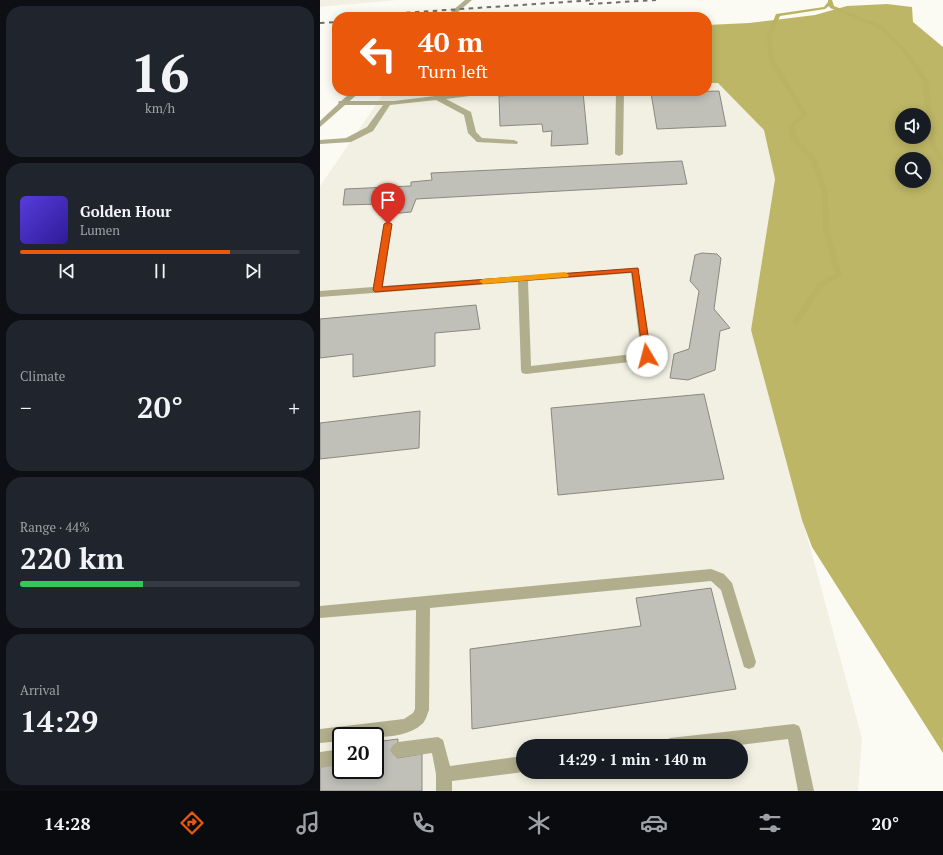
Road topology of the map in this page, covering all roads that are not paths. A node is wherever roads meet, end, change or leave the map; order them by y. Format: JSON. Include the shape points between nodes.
{"nodes":[{"id":1,"x":469,"y":0,"type":"edge"},
{"id":2,"x":454,"y":12,"type":"edge"},
{"id":3,"x":351,"y":96,"type":"edge"},
{"id":4,"x":454,"y":96,"type":"edge"},
{"id":5,"x":620,"y":96,"type":"edge"},
{"id":6,"x":438,"y":98,"type":"junction"},
{"id":7,"x":342,"y":103,"type":"junction"},
{"id":8,"x":388,"y":103,"type":"junction"},
{"id":9,"x":320,"y":125,"type":"edge"},
{"id":10,"x":320,"y":142,"type":"edge"},
{"id":11,"x":514,"y":142,"type":"dead end"},
{"id":12,"x":619,"y":154,"type":"dead end"},
{"id":13,"x":388,"y":224,"type":"dead end"},
{"id":14,"x":523,"y":278,"type":"junction"},
{"id":15,"x":377,"y":290,"type":"junction"},
{"id":16,"x":320,"y":294,"type":"edge"},
{"id":17,"x":423,"y":603,"type":"junction"},
{"id":18,"x":320,"y":612,"type":"edge"},
{"id":19,"x":749,"y":662,"type":"dead end"},
{"id":20,"x":320,"y":736,"type":"edge"},
{"id":21,"x":728,"y":739,"type":"edge"},
{"id":22,"x":398,"y":750,"type":"dead end"},
{"id":23,"x":332,"y":758,"type":"edge"},
{"id":24,"x":320,"y":760,"type":"edge"},
{"id":25,"x":516,"y":765,"type":"edge"},
{"id":26,"x":444,"y":774,"type":"junction"},
{"id":27,"x":444,"y":791,"type":"edge"},
{"id":28,"x":806,"y":791,"type":"edge"}],
"edges":[{"from":1,"to":2,"type":"street"},
{"from":3,"to":7,"type":"street"},
{"from":4,"to":6,"type":"street"},
{"from":5,"to":12,"type":"street"},
{"from":6,"to":8,"type":"street"},
{"from":6,"to":11,"type":"street","via":[[468,114],[472,133],[480,140]]},
{"from":7,"to":8,"type":"street"},
{"from":7,"to":9,"type":"street"},
{"from":8,"to":10,"type":"street","via":[[370,129],[348,140]]},
{"from":13,"to":15,"type":"street"},
{"from":14,"to":14,"type":"street","via":[[636,270],[647,356],[526,370]]},
{"from":14,"to":15,"type":"street"},
{"from":15,"to":16,"type":"street"},
{"from":17,"to":18,"type":"street"},
{"from":17,"to":19,"type":"street","via":[[711,575],[719,578],[727,587]]},
{"from":17,"to":20,"type":"street","via":[[422,710],[418,718],[406,726]]},
{"from":21,"to":28,"type":"street","via":[[794,731]]},
{"from":22,"to":26,"type":"street","via":[[438,745]]},
{"from":23,"to":24,"type":"street"},
{"from":25,"to":26,"type":"street"},
{"from":26,"to":27,"type":"street"}]}
